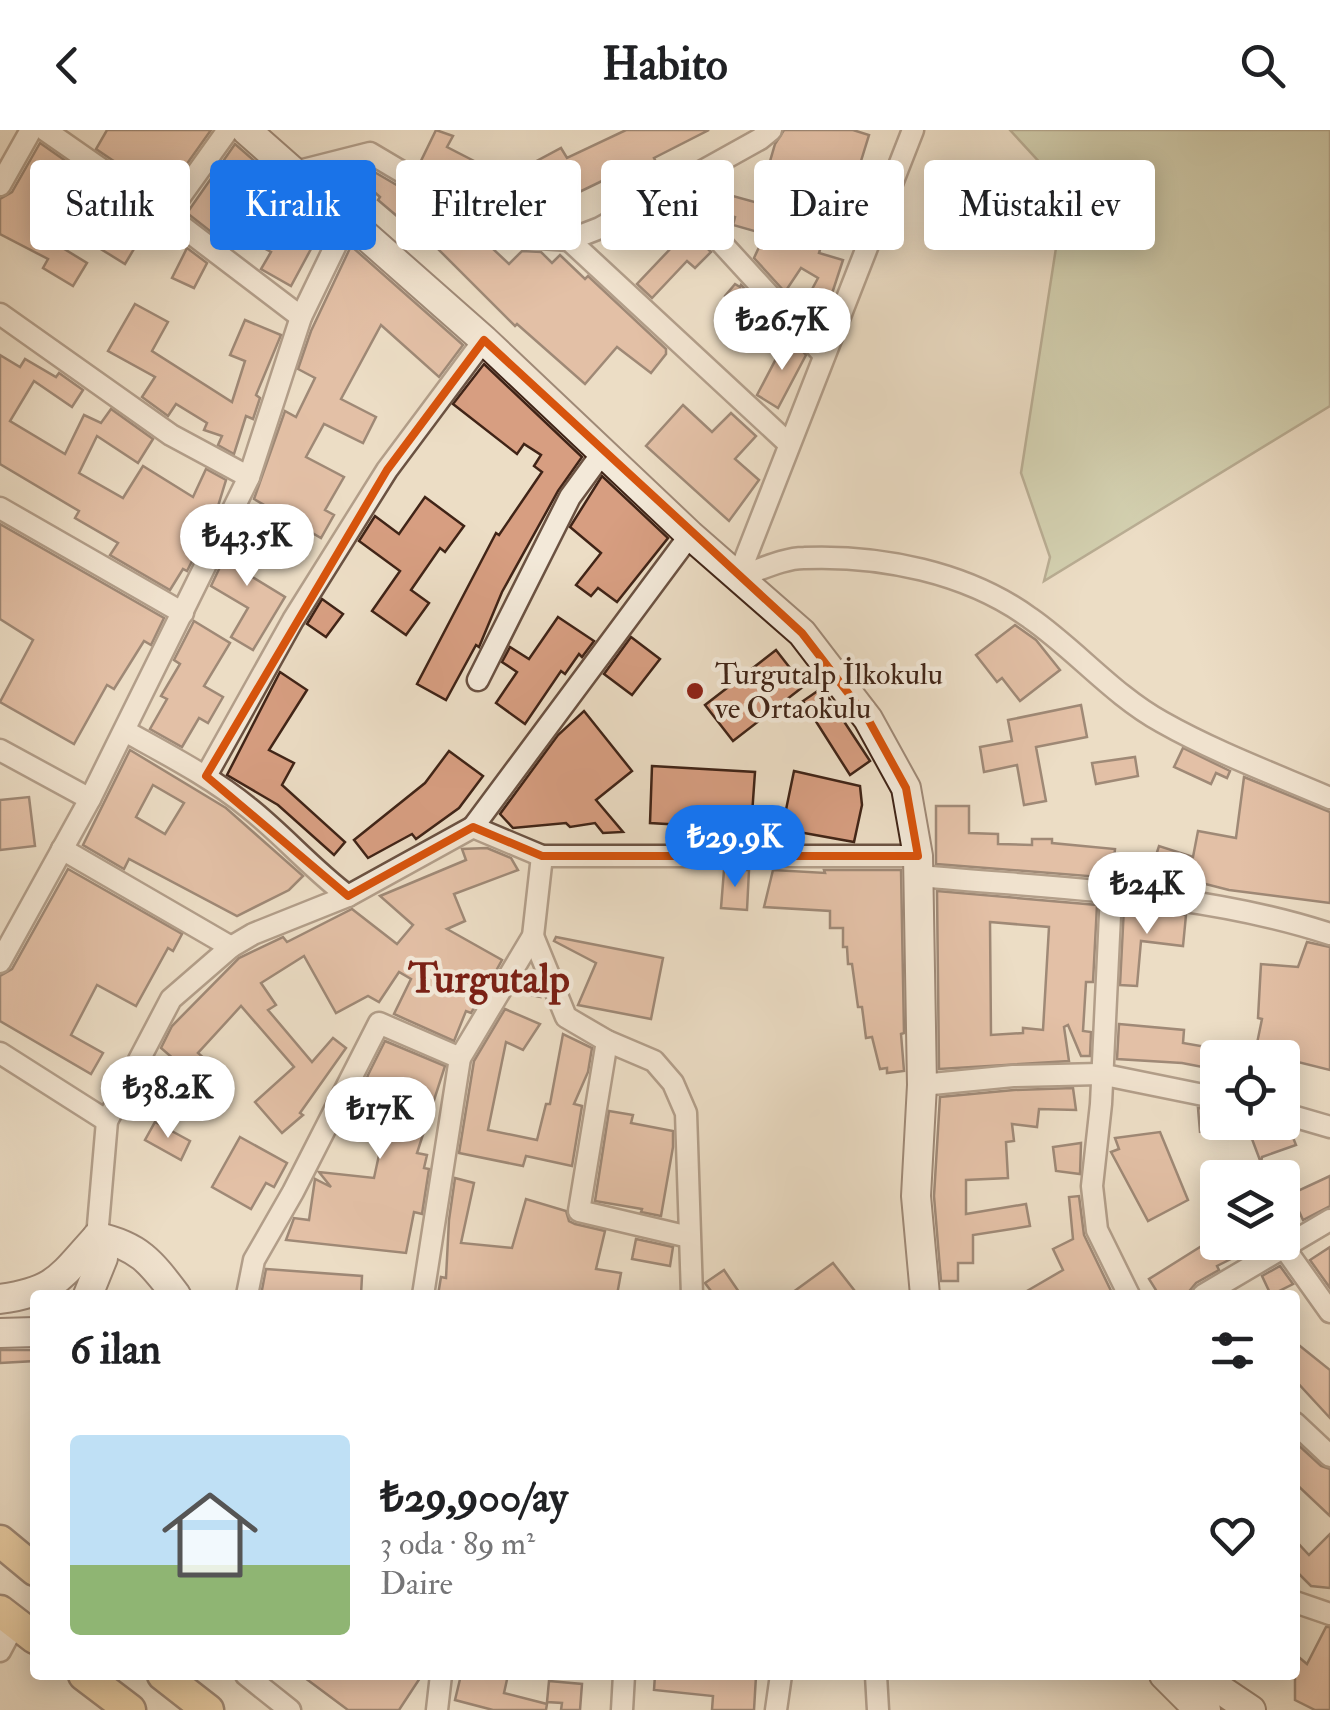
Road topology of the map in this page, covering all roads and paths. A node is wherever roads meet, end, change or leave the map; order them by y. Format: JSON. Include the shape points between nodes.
{"nodes":[{"id":1,"x":31,"y":130,"type":"edge"},
{"id":2,"x":45,"y":130,"type":"edge"},
{"id":3,"x":228,"y":130,"type":"edge"},
{"id":4,"x":246,"y":130,"type":"edge"},
{"id":5,"x":770,"y":130,"type":"edge"},
{"id":6,"x":913,"y":130,"type":"edge"},
{"id":7,"x":9,"y":150,"type":"edge"},
{"id":8,"x":88,"y":160,"type":"edge"},
{"id":9,"x":281,"y":160,"type":"edge"},
{"id":10,"x":342,"y":160,"type":"edge"},
{"id":11,"x":722,"y":160,"type":"edge"},
{"id":12,"x":396,"y":168,"type":"edge"},
{"id":13,"x":190,"y":183,"type":"edge"},
{"id":14,"x":0,"y":185,"type":"edge"},
{"id":15,"x":190,"y":232,"type":"edge"},
{"id":16,"x":376,"y":248,"type":"edge"},
{"id":17,"x":333,"y":250,"type":"edge"},
{"id":18,"x":580,"y":250,"type":"edge"},
{"id":19,"x":728,"y":250,"type":"edge"},
{"id":20,"x":0,"y":314,"type":"edge"},
{"id":21,"x":302,"y":317,"type":"junction"},
{"id":22,"x":484,"y":340,"type":"junction"},
{"id":23,"x":824,"y":355,"type":"junction"},
{"id":24,"x":789,"y":444,"type":"junction"},
{"id":25,"x":603,"y":452,"type":"junction"},
{"id":26,"x":249,"y":477,"type":"junction"},
{"id":27,"x":0,"y":508,"type":"edge"},
{"id":28,"x":690,"y":535,"type":"junction"},
{"id":29,"x":738,"y":577,"type":"junction"},
{"id":30,"x":183,"y":613,"type":"junction"},
{"id":31,"x":478,"y":680,"type":"dead end"},
{"id":32,"x":124,"y":731,"type":"junction"},
{"id":33,"x":0,"y":750,"type":"edge"},
{"id":34,"x":206,"y":776,"type":"junction"},
{"id":35,"x":90,"y":798,"type":"junction"},
{"id":36,"x":1330,"y":798,"type":"edge"},
{"id":37,"x":473,"y":827,"type":"junction"},
{"id":38,"x":62,"y":849,"type":"junction"},
{"id":39,"x":542,"y":856,"type":"junction"},
{"id":40,"x":919,"y":866,"type":"junction"},
{"id":41,"x":1111,"y":894,"type":"junction"},
{"id":42,"x":348,"y":896,"type":"junction"},
{"id":43,"x":1330,"y":934,"type":"edge"},
{"id":44,"x":533,"y":936,"type":"junction"},
{"id":45,"x":231,"y":947,"type":"junction"},
{"id":46,"x":0,"y":962,"type":"edge"},
{"id":47,"x":607,"y":1040,"type":"junction"},
{"id":48,"x":0,"y":1053,"type":"edge"},
{"id":49,"x":460,"y":1058,"type":"junction"},
{"id":50,"x":1100,"y":1074,"type":"junction"},
{"id":51,"x":922,"y":1085,"type":"junction"},
{"id":52,"x":1200,"y":1094,"type":"edge"},
{"id":53,"x":1300,"y":1119,"type":"edge"},
{"id":54,"x":106,"y":1122,"type":"junction"},
{"id":55,"x":1330,"y":1128,"type":"edge"},
{"id":56,"x":1330,"y":1220,"type":"edge"},
{"id":57,"x":689,"y":1236,"type":"junction"},
{"id":58,"x":1300,"y":1236,"type":"edge"},
{"id":59,"x":97,"y":1237,"type":"junction"},
{"id":60,"x":1259,"y":1260,"type":"edge"},
{"id":61,"x":1292,"y":1260,"type":"edge"},
{"id":62,"x":42,"y":1290,"type":"edge"},
{"id":63,"x":90,"y":1290,"type":"edge"},
{"id":64,"x":172,"y":1290,"type":"edge"},
{"id":65,"x":248,"y":1290,"type":"edge"},
{"id":66,"x":424,"y":1290,"type":"edge"},
{"id":67,"x":692,"y":1290,"type":"edge"},
{"id":68,"x":927,"y":1290,"type":"edge"},
{"id":69,"x":1127,"y":1290,"type":"edge"},
{"id":70,"x":1211,"y":1290,"type":"edge"},
{"id":71,"x":30,"y":1293,"type":"edge"},
{"id":72,"x":0,"y":1299,"type":"edge"},
{"id":73,"x":1330,"y":1312,"type":"edge"},
{"id":74,"x":30,"y":1332,"type":"edge"},
{"id":75,"x":0,"y":1333,"type":"edge"},
{"id":76,"x":1300,"y":1427,"type":"edge"},
{"id":77,"x":1330,"y":1456,"type":"edge"},
{"id":78,"x":0,"y":1541,"type":"edge"},
{"id":79,"x":30,"y":1566,"type":"edge"},
{"id":80,"x":1300,"y":1604,"type":"edge"},
{"id":81,"x":1330,"y":1614,"type":"edge"},
{"id":82,"x":17,"y":1624,"type":"edge"},
{"id":83,"x":0,"y":1651,"type":"edge"},
{"id":84,"x":91,"y":1680,"type":"edge"},
{"id":85,"x":169,"y":1680,"type":"edge"},
{"id":86,"x":252,"y":1680,"type":"edge"},
{"id":87,"x":440,"y":1680,"type":"edge"},
{"id":88,"x":624,"y":1680,"type":"edge"},
{"id":89,"x":780,"y":1680,"type":"edge"},
{"id":90,"x":876,"y":1680,"type":"edge"},
{"id":91,"x":1169,"y":1680,"type":"edge"},
{"id":92,"x":1207,"y":1680,"type":"edge"},
{"id":93,"x":130,"y":1710,"type":"edge"},
{"id":94,"x":208,"y":1710,"type":"edge"},
{"id":95,"x":290,"y":1710,"type":"edge"},
{"id":96,"x":437,"y":1710,"type":"edge"},
{"id":97,"x":622,"y":1710,"type":"edge"},
{"id":98,"x":776,"y":1710,"type":"edge"},
{"id":99,"x":878,"y":1710,"type":"edge"},
{"id":100,"x":1206,"y":1710,"type":"edge"},
{"id":101,"x":1250,"y":1710,"type":"edge"}],
"edges":[{"from":1,"to":7,"type":"street"},
{"from":2,"to":8,"type":"street"},
{"from":3,"to":13,"type":"street"},
{"from":4,"to":9,"type":"street"},
{"from":5,"to":11,"type":"street"},
{"from":6,"to":23,"type":"street"},
{"from":7,"to":14,"type":"street"},
{"from":10,"to":12,"type":"street","via":[[370,153]]},
{"from":15,"to":21,"type":"street"},
{"from":16,"to":22,"type":"street"},
{"from":17,"to":21,"type":"street"},
{"from":18,"to":24,"type":"street"},
{"from":19,"to":23,"type":"street"},
{"from":20,"to":26,"type":"street","via":[[171,435]]},
{"from":21,"to":26,"type":"street"},
{"from":22,"to":25,"type":"street"},
{"from":22,"to":34,"type":"street","via":[[387,470]]},
{"from":23,"to":24,"type":"street"},
{"from":24,"to":29,"type":"street"},
{"from":25,"to":28,"type":"street"},
{"from":25,"to":31,"type":"street","via":[[570,497]]},
{"from":26,"to":30,"type":"street"},
{"from":27,"to":30,"type":"street"},
{"from":28,"to":29,"type":"street"},
{"from":28,"to":37,"type":"street"},
{"from":29,"to":36,"type":"street","via":[[801,558],[914,566],[954,579],[1030,617],[1163,723]]},
{"from":29,"to":40,"type":"street","via":[[802,634],[868,719],[906,788]]},
{"from":30,"to":32,"type":"street"},
{"from":32,"to":34,"type":"street"},
{"from":32,"to":35,"type":"street"},
{"from":33,"to":35,"type":"street"},
{"from":34,"to":42,"type":"street"},
{"from":35,"to":38,"type":"street"},
{"from":37,"to":39,"type":"street"},
{"from":37,"to":42,"type":"street"},
{"from":38,"to":45,"type":"street"},
{"from":38,"to":46,"type":"street"},
{"from":39,"to":40,"type":"street"},
{"from":39,"to":44,"type":"street"},
{"from":40,"to":41,"type":"street"},
{"from":40,"to":51,"type":"street"},
{"from":41,"to":43,"type":"street","via":[[1200,902]]},
{"from":41,"to":50,"type":"street"},
{"from":42,"to":45,"type":"street"},
{"from":44,"to":47,"type":"street","via":[[566,1018]]},
{"from":44,"to":49,"type":"street"},
{"from":45,"to":54,"type":"street","via":[[171,999]]},
{"from":47,"to":57,"type":"street","via":[[654,1061],[686,1113]]},
{"from":47,"to":57,"type":"street","via":[[579,1212]]},
{"from":48,"to":54,"type":"street"},
{"from":49,"to":65,"type":"street","via":[[379,1023],[254,1260]]},
{"from":49,"to":66,"type":"street"},
{"from":50,"to":51,"type":"street"},
{"from":50,"to":52,"type":"street"},
{"from":50,"to":69,"type":"street","via":[[1092,1186],[1097,1230]]},
{"from":51,"to":68,"type":"street","via":[[916,1196]]},
{"from":53,"to":55,"type":"street"},
{"from":54,"to":59,"type":"street"},
{"from":56,"to":58,"type":"street"},
{"from":57,"to":67,"type":"street"},
{"from":59,"to":62,"type":"street"},
{"from":59,"to":63,"type":"street","via":[[103,1258]]},
{"from":59,"to":64,"type":"street","via":[[148,1258]]},
{"from":60,"to":70,"type":"street"},
{"from":61,"to":73,"type":"street"},
{"from":71,"to":72,"type":"street"},
{"from":74,"to":75,"type":"street"},
{"from":76,"to":77,"type":"street"},
{"from":78,"to":79,"type":"main road"},
{"from":80,"to":81,"type":"street"},
{"from":82,"to":83,"type":"street"},
{"from":84,"to":93,"type":"main road"},
{"from":85,"to":94,"type":"main road"},
{"from":86,"to":95,"type":"street"},
{"from":87,"to":96,"type":"street"},
{"from":88,"to":97,"type":"street"},
{"from":89,"to":98,"type":"street"},
{"from":90,"to":99,"type":"street"},
{"from":91,"to":100,"type":"street"},
{"from":92,"to":101,"type":"street"}]}
